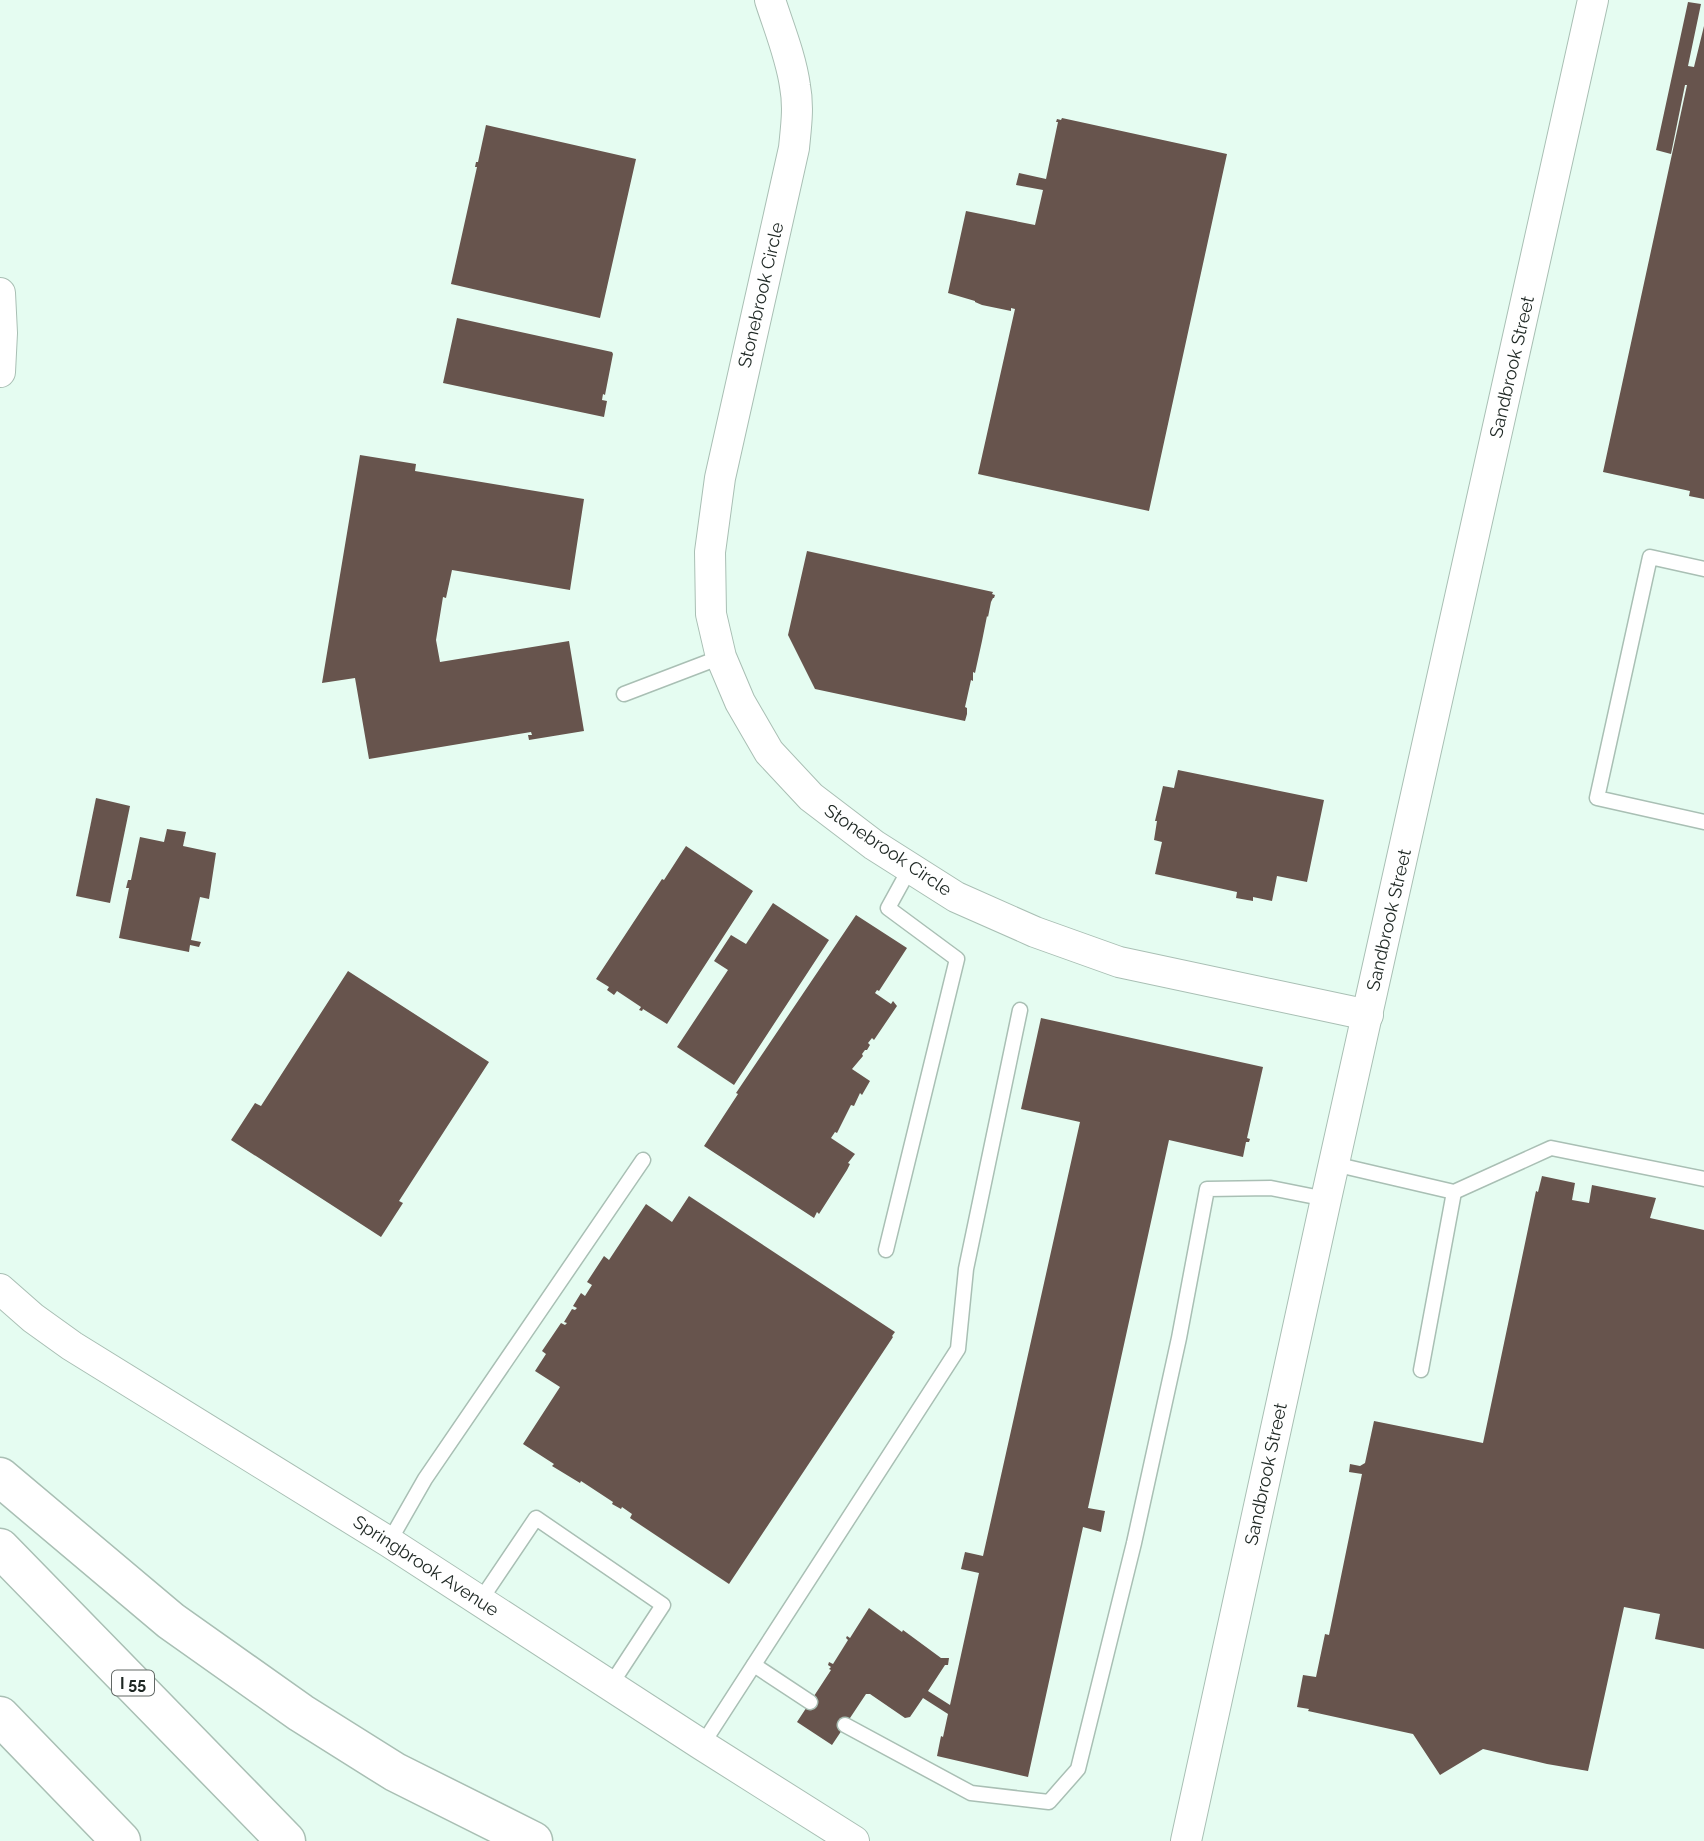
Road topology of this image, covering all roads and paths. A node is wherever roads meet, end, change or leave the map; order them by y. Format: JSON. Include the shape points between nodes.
{"nodes":[{"id":1,"x":771,"y":0,"type":"edge"},
{"id":2,"x":1594,"y":0,"type":"edge"},
{"id":3,"x":0,"y":293,"type":"edge"},
{"id":4,"x":0,"y":372,"type":"edge"},
{"id":5,"x":1704,"y":569,"type":"edge"},
{"id":6,"x":721,"y":657,"type":"junction"},
{"id":7,"x":624,"y":694,"type":"dead end"},
{"id":8,"x":1704,"y":822,"type":"edge"},
{"id":9,"x":910,"y":868,"type":"junction"},
{"id":10,"x":1020,"y":1010,"type":"dead end"},
{"id":11,"x":1368,"y":1015,"type":"junction"},
{"id":12,"x":643,"y":1160,"type":"dead end"},
{"id":13,"x":1334,"y":1164,"type":"junction"},
{"id":14,"x":1704,"y":1179,"type":"edge"},
{"id":15,"x":1454,"y":1192,"type":"junction"},
{"id":16,"x":1326,"y":1199,"type":"junction"},
{"id":17,"x":886,"y":1250,"type":"dead end"},
{"id":18,"x":0,"y":1289,"type":"edge"},
{"id":19,"x":1421,"y":1370,"type":"dead end"},
{"id":20,"x":0,"y":1477,"type":"edge"},
{"id":21,"x":389,"y":1542,"type":"junction"},
{"id":22,"x":0,"y":1548,"type":"edge"},
{"id":23,"x":480,"y":1601,"type":"junction"},
{"id":24,"x":754,"y":1665,"type":"junction"},
{"id":25,"x":610,"y":1686,"type":"junction"},
{"id":26,"x":810,"y":1702,"type":"dead end"},
{"id":27,"x":0,"y":1716,"type":"edge"},
{"id":28,"x":845,"y":1725,"type":"dead end"},
{"id":29,"x":702,"y":1745,"type":"junction"},
{"id":30,"x":275,"y":1830,"type":"edge"},
{"id":31,"x":121,"y":1841,"type":"edge"},
{"id":32,"x":533,"y":1841,"type":"edge"},
{"id":33,"x":854,"y":1841,"type":"edge"},
{"id":34,"x":1186,"y":1841,"type":"edge"}],
"edges":[{"from":1,"to":6,"type":"street","name":"Stonebrook Circle","via":[[792,71],[796,128],[720,478],[710,552],[711,614]]},
{"from":2,"to":11,"type":"street","name":"Sandbrook Street"},
{"from":3,"to":4,"type":"street"},
{"from":5,"to":8,"type":"lane","via":[[1650,557],[1597,798]]},
{"from":6,"to":7,"type":"lane"},
{"from":6,"to":9,"type":"street","name":"Stonebrook Circle","via":[[769,752],[811,797]]},
{"from":9,"to":11,"type":"street","name":"Stonebrook Circle","via":[[956,897],[1119,962]]},
{"from":9,"to":17,"type":"lane","via":[[888,908],[957,959]]},
{"from":10,"to":24,"type":"lane","via":[[967,1269],[958,1349]]},
{"from":11,"to":13,"type":"street","name":"Sandbrook Street"},
{"from":12,"to":21,"type":"lane","via":[[425,1479]]},
{"from":13,"to":15,"type":"lane"},
{"from":13,"to":16,"type":"street","name":"Sandbrook Street"},
{"from":14,"to":15,"type":"lane","via":[[1551,1148]]},
{"from":15,"to":19,"type":"lane"},
{"from":16,"to":28,"type":"lane","via":[[1271,1188],[1207,1189],[1137,1531],[1078,1769],[1049,1802],[971,1793]]},
{"from":16,"to":34,"type":"street","name":"Sandbrook Street"},
{"from":18,"to":21,"type":"street","name":"Springbrook Avenue","via":[[72,1346]]},
{"from":20,"to":32,"type":"highway","via":[[171,1621],[301,1713],[395,1772]]},
{"from":21,"to":23,"type":"street","name":"Springbrook Avenue"},
{"from":22,"to":30,"type":"highway","number":"I 55"},
{"from":23,"to":25,"type":"street","name":"Springbrook Avenue"},
{"from":23,"to":25,"type":"lane","via":[[536,1518],[663,1605]]},
{"from":24,"to":26,"type":"lane"},
{"from":24,"to":29,"type":"lane"},
{"from":25,"to":29,"type":"street","name":"Springbrook Avenue"},
{"from":27,"to":31,"type":"highway"},
{"from":29,"to":33,"type":"street","name":"Springbrook Avenue"}]}
